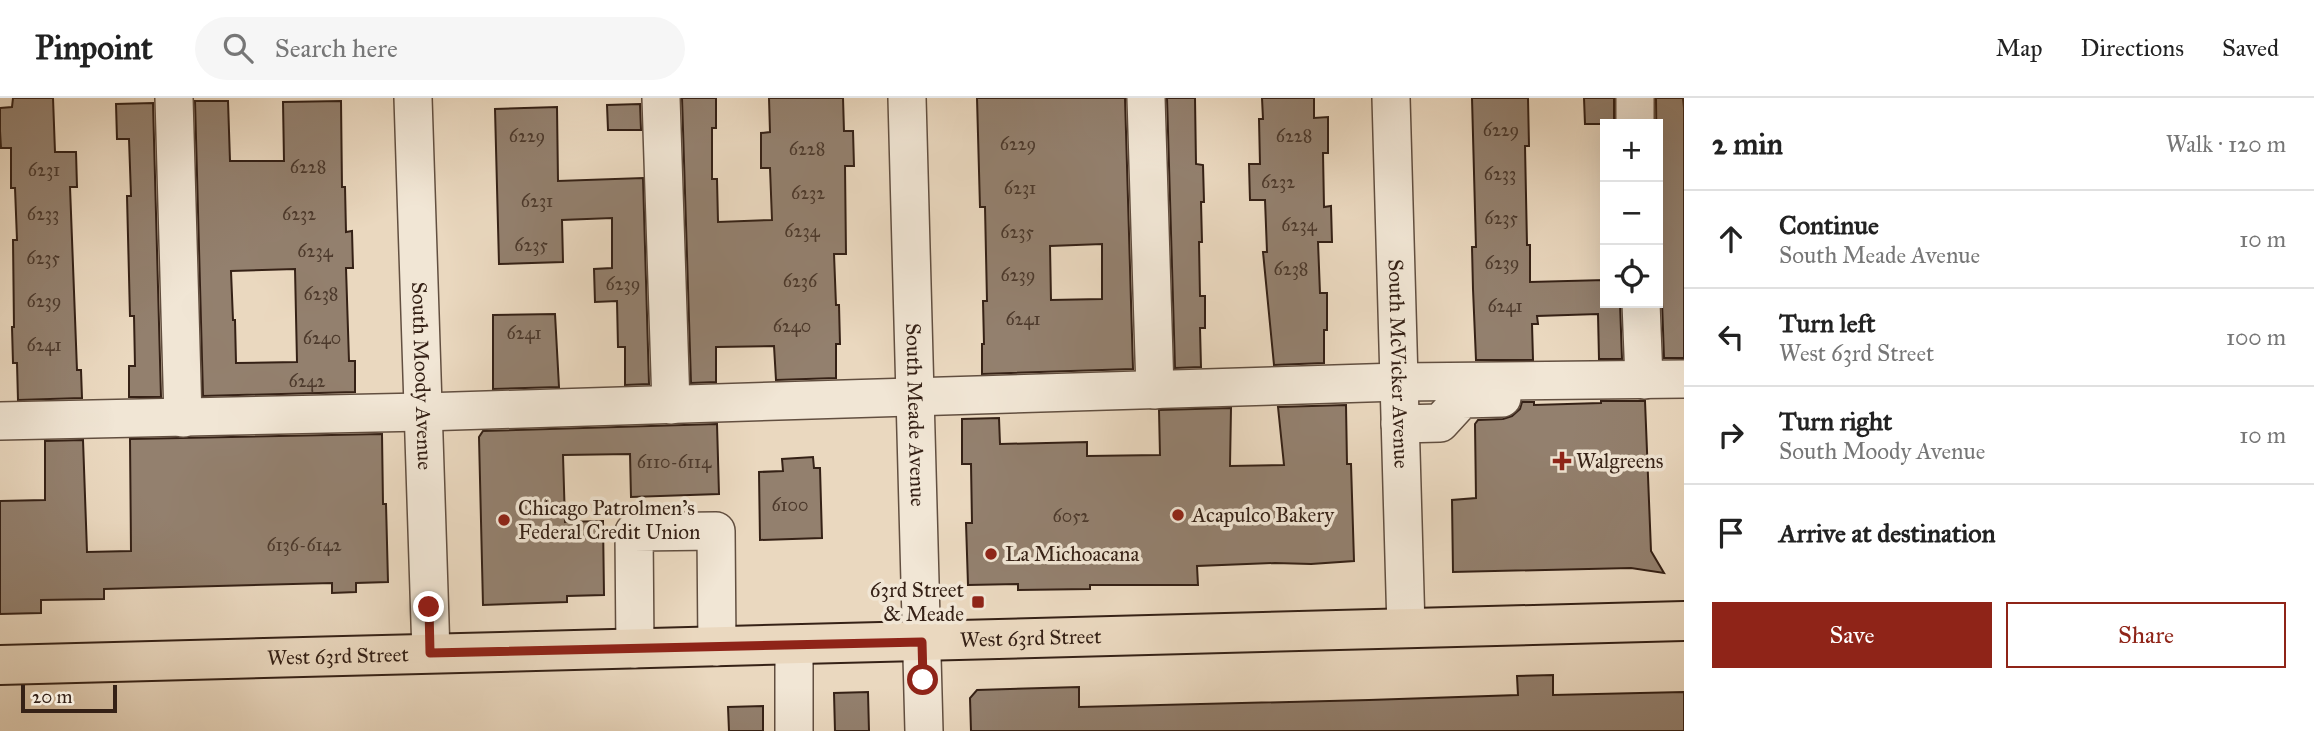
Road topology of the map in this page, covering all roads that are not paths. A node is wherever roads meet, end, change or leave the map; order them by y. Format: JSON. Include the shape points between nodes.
{"nodes":[{"id":1,"x":174,"y":98,"type":"edge"},
{"id":2,"x":413,"y":98,"type":"edge"},
{"id":3,"x":662,"y":98,"type":"edge"},
{"id":4,"x":907,"y":98,"type":"edge"},
{"id":5,"x":1146,"y":98,"type":"edge"},
{"id":6,"x":1391,"y":98,"type":"edge"},
{"id":7,"x":1634,"y":98,"type":"edge"},
{"id":8,"x":1635,"y":119,"type":"edge"},
{"id":9,"x":1641,"y":308,"type":"edge"},
{"id":10,"x":1684,"y":379,"type":"edge"},
{"id":11,"x":1644,"y":380,"type":"junction"},
{"id":12,"x":1399,"y":382,"type":"junction"},
{"id":13,"x":1154,"y":390,"type":"junction"},
{"id":14,"x":915,"y":398,"type":"junction"},
{"id":15,"x":1684,"y":400,"type":"edge"},
{"id":16,"x":671,"y":405,"type":"junction"},
{"id":17,"x":423,"y":412,"type":"junction"},
{"id":18,"x":184,"y":418,"type":"junction"},
{"id":19,"x":0,"y":421,"type":"edge"},
{"id":20,"x":1400,"y":424,"type":"junction"},
{"id":21,"x":1684,"y":621,"type":"edge"},
{"id":22,"x":1406,"y":628,"type":"junction"},
{"id":23,"x":922,"y":642,"type":"junction"},
{"id":24,"x":794,"y":645,"type":"junction"},
{"id":25,"x":717,"y":646,"type":"junction"},
{"id":26,"x":635,"y":649,"type":"junction"},
{"id":27,"x":430,"y":653,"type":"junction"},
{"id":28,"x":0,"y":665,"type":"edge"},
{"id":29,"x":794,"y":731,"type":"edge"},
{"id":30,"x":924,"y":731,"type":"edge"}],
"edges":[{"from":1,"to":18,"type":"street"},
{"from":2,"to":17,"type":"street","name":"South Moody Avenue"},
{"from":3,"to":16,"type":"street"},
{"from":4,"to":14,"type":"street","name":"South Meade Avenue"},
{"from":5,"to":13,"type":"street"},
{"from":6,"to":12,"type":"street","name":"South McVicker Avenue"},
{"from":7,"to":8,"type":"street"},
{"from":9,"to":11,"type":"street"},
{"from":10,"to":11,"type":"street"},
{"from":11,"to":12,"type":"street"},
{"from":12,"to":13,"type":"street"},
{"from":12,"to":20,"type":"street","name":"South McVicker Avenue"},
{"from":13,"to":14,"type":"street"},
{"from":14,"to":16,"type":"street"},
{"from":14,"to":23,"type":"street","name":"South Meade Avenue"},
{"from":15,"to":20,"type":"street","via":[[1657,393],[1462,399],[1440,423]]},
{"from":16,"to":17,"type":"street"},
{"from":17,"to":18,"type":"street"},
{"from":17,"to":27,"type":"street","name":"South Moody Avenue"},
{"from":18,"to":19,"type":"street"},
{"from":20,"to":22,"type":"street","name":"South McVicker Avenue"},
{"from":21,"to":22,"type":"main road","name":"West 63rd Street"},
{"from":22,"to":23,"type":"main road","name":"West 63rd Street"},
{"from":23,"to":24,"type":"main road","name":"West 63rd Street"},
{"from":23,"to":30,"type":"street","name":"South Meade Avenue"},
{"from":24,"to":25,"type":"main road","name":"West 63rd Street"},
{"from":24,"to":29,"type":"street"},
{"from":25,"to":26,"type":"main road","name":"West 63rd Street"},
{"from":25,"to":26,"type":"street","via":[[716,531],[634,532]]},
{"from":26,"to":27,"type":"main road","name":"West 63rd Street"},
{"from":27,"to":28,"type":"main road","name":"West 63rd Street"}]}
